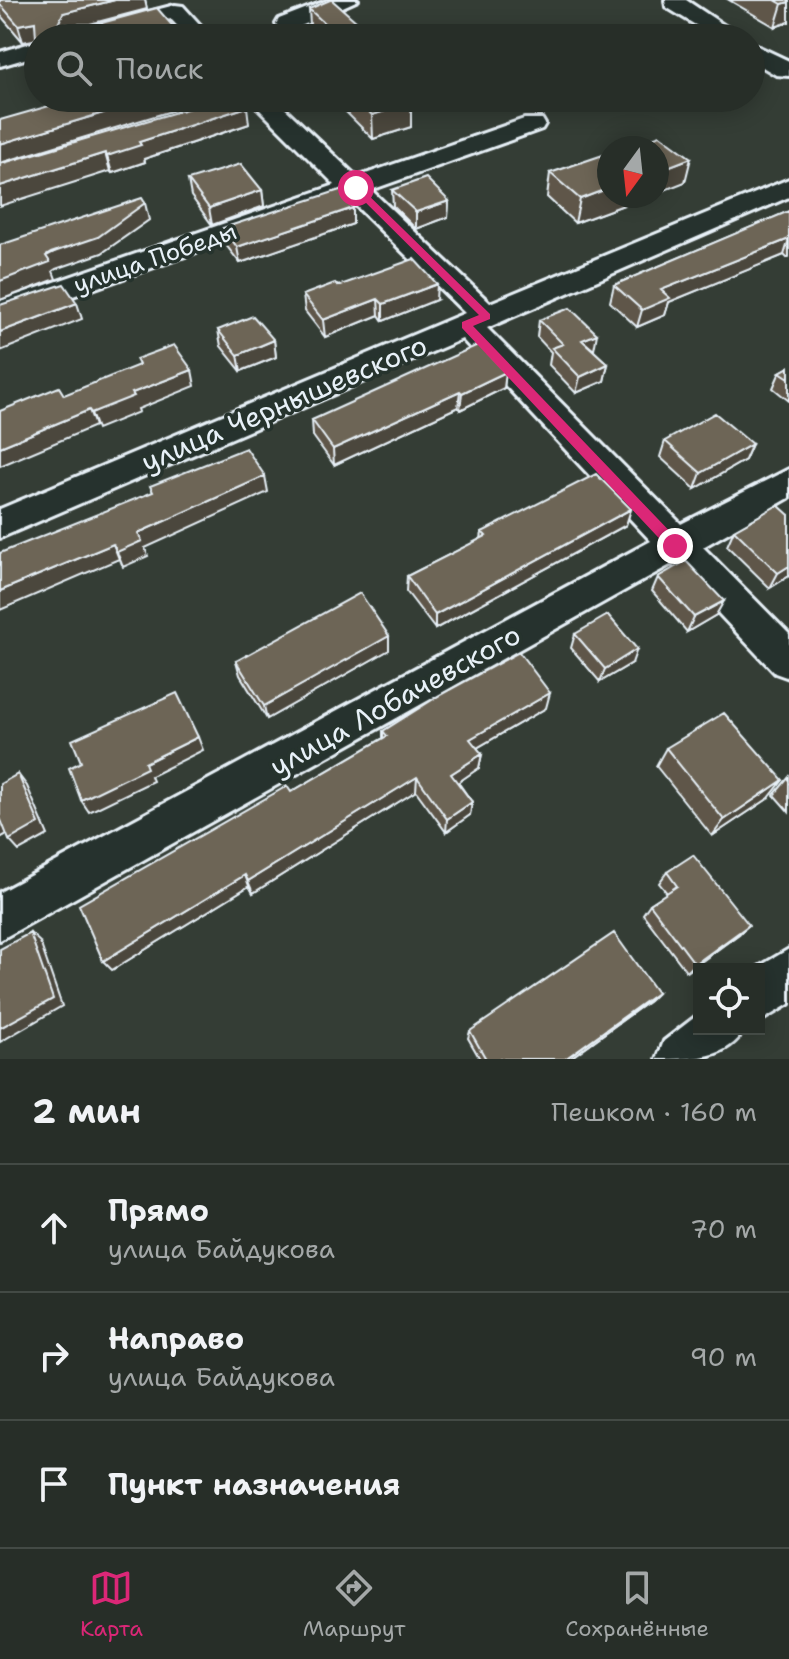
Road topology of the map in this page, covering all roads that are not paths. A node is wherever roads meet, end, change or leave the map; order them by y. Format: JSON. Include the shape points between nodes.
{"nodes":[{"id":1,"x":347,"y":0,"type":"edge"},
{"id":2,"x":674,"y":2,"type":"dead end"},
{"id":3,"x":127,"y":24,"type":"edge"},
{"id":4,"x":188,"y":24,"type":"edge"},
{"id":5,"x":287,"y":24,"type":"edge"},
{"id":6,"x":709,"y":24,"type":"edge"},
{"id":7,"x":24,"y":52,"type":"edge"},
{"id":8,"x":765,"y":58,"type":"edge"},
{"id":9,"x":0,"y":59,"type":"edge"},
{"id":10,"x":789,"y":68,"type":"edge"},
{"id":11,"x":264,"y":112,"type":"edge"},
{"id":12,"x":533,"y":124,"type":"dead end"},
{"id":13,"x":789,"y":187,"type":"edge"},
{"id":14,"x":356,"y":188,"type":"junction"},
{"id":15,"x":0,"y":312,"type":"edge"},
{"id":16,"x":476,"y":321,"type":"junction"},
{"id":17,"x":789,"y":482,"type":"edge"},
{"id":18,"x":0,"y":524,"type":"edge"},
{"id":19,"x":675,"y":546,"type":"junction"},
{"id":20,"x":789,"y":661,"type":"edge"},
{"id":21,"x":0,"y":917,"type":"edge"},
{"id":22,"x":789,"y":973,"type":"edge"},
{"id":23,"x":765,"y":992,"type":"edge"},
{"id":24,"x":712,"y":1035,"type":"edge"},
{"id":25,"x":682,"y":1059,"type":"edge"}],
"edges":[{"from":1,"to":5,"type":"street"},
{"from":2,"to":6,"type":"street"},
{"from":3,"to":4,"type":"street","via":[[175,11]]},
{"from":7,"to":9,"type":"street"},
{"from":8,"to":10,"type":"street"},
{"from":11,"to":14,"type":"street"},
{"from":12,"to":14,"type":"street","name":"улица Победы"},
{"from":13,"to":16,"type":"street","name":"улица Чернышевского"},
{"from":14,"to":15,"type":"street","name":"улица Победы"},
{"from":14,"to":16,"type":"street"},
{"from":16,"to":18,"type":"street","name":"улица Чернышевского"},
{"from":16,"to":19,"type":"street"},
{"from":17,"to":19,"type":"street","name":"улица Лобачевского"},
{"from":19,"to":20,"type":"street"},
{"from":19,"to":21,"type":"street","name":"улица Лобачевского"},
{"from":22,"to":23,"type":"street"},
{"from":24,"to":25,"type":"street"}]}
